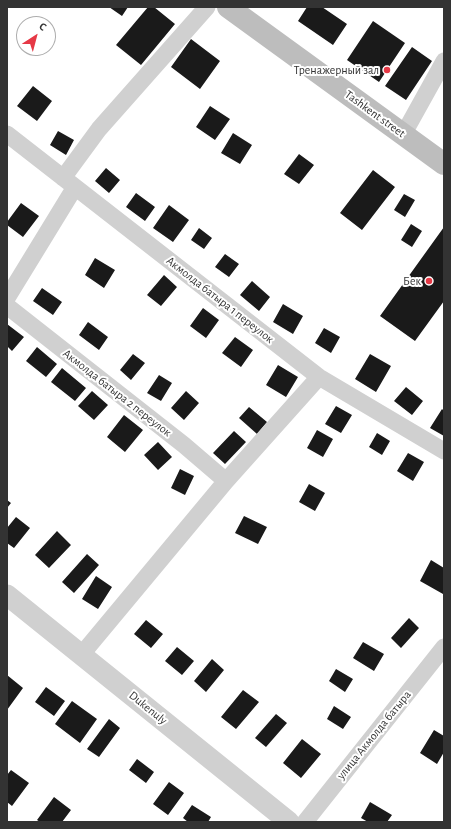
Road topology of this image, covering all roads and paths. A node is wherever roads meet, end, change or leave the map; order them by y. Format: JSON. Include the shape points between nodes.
{"nodes":[{"id":1,"x":207,"y":7,"type":"edge"},
{"id":2,"x":228,"y":7,"type":"edge"},
{"id":3,"x":444,"y":61,"type":"edge"},
{"id":4,"x":7,"y":134,"type":"edge"},
{"id":5,"x":403,"y":135,"type":"junction"},
{"id":6,"x":444,"y":164,"type":"edge"},
{"id":7,"x":69,"y":182,"type":"junction"},
{"id":8,"x":7,"y":298,"type":"edge"},
{"id":9,"x":7,"y":306,"type":"edge"},
{"id":10,"x":318,"y":377,"type":"junction"},
{"id":11,"x":444,"y":451,"type":"edge"},
{"id":12,"x":226,"y":481,"type":"junction"},
{"id":13,"x":7,"y":595,"type":"edge"},
{"id":14,"x":444,"y":647,"type":"edge"},
{"id":15,"x":82,"y":654,"type":"junction"},
{"id":16,"x":289,"y":822,"type":"edge"},
{"id":17,"x":305,"y":822,"type":"edge"}],
"edges":[{"from":1,"to":7,"type":"street","via":[[99,129]]},
{"from":2,"to":5,"type":"main road","name":"Tashkent street"},
{"from":3,"to":5,"type":"street"},
{"from":4,"to":7,"type":"street","name":"Акмолда батыра 1 переулок"},
{"from":5,"to":6,"type":"main road","name":"Tashkent street"},
{"from":7,"to":8,"type":"street"},
{"from":7,"to":10,"type":"street","name":"Акмолда батыра 1 переулок"},
{"from":9,"to":12,"type":"street","name":"Акмолда батыра 2 переулок"},
{"from":10,"to":11,"type":"street","name":"Акмолда батыра 1 переулок"},
{"from":10,"to":12,"type":"street"},
{"from":12,"to":15,"type":"street"},
{"from":13,"to":15,"type":"street","name":"Dukenuly"},
{"from":14,"to":17,"type":"street","name":"улица Акмолда батыра"},
{"from":15,"to":16,"type":"street","name":"Dukenuly"}]}
